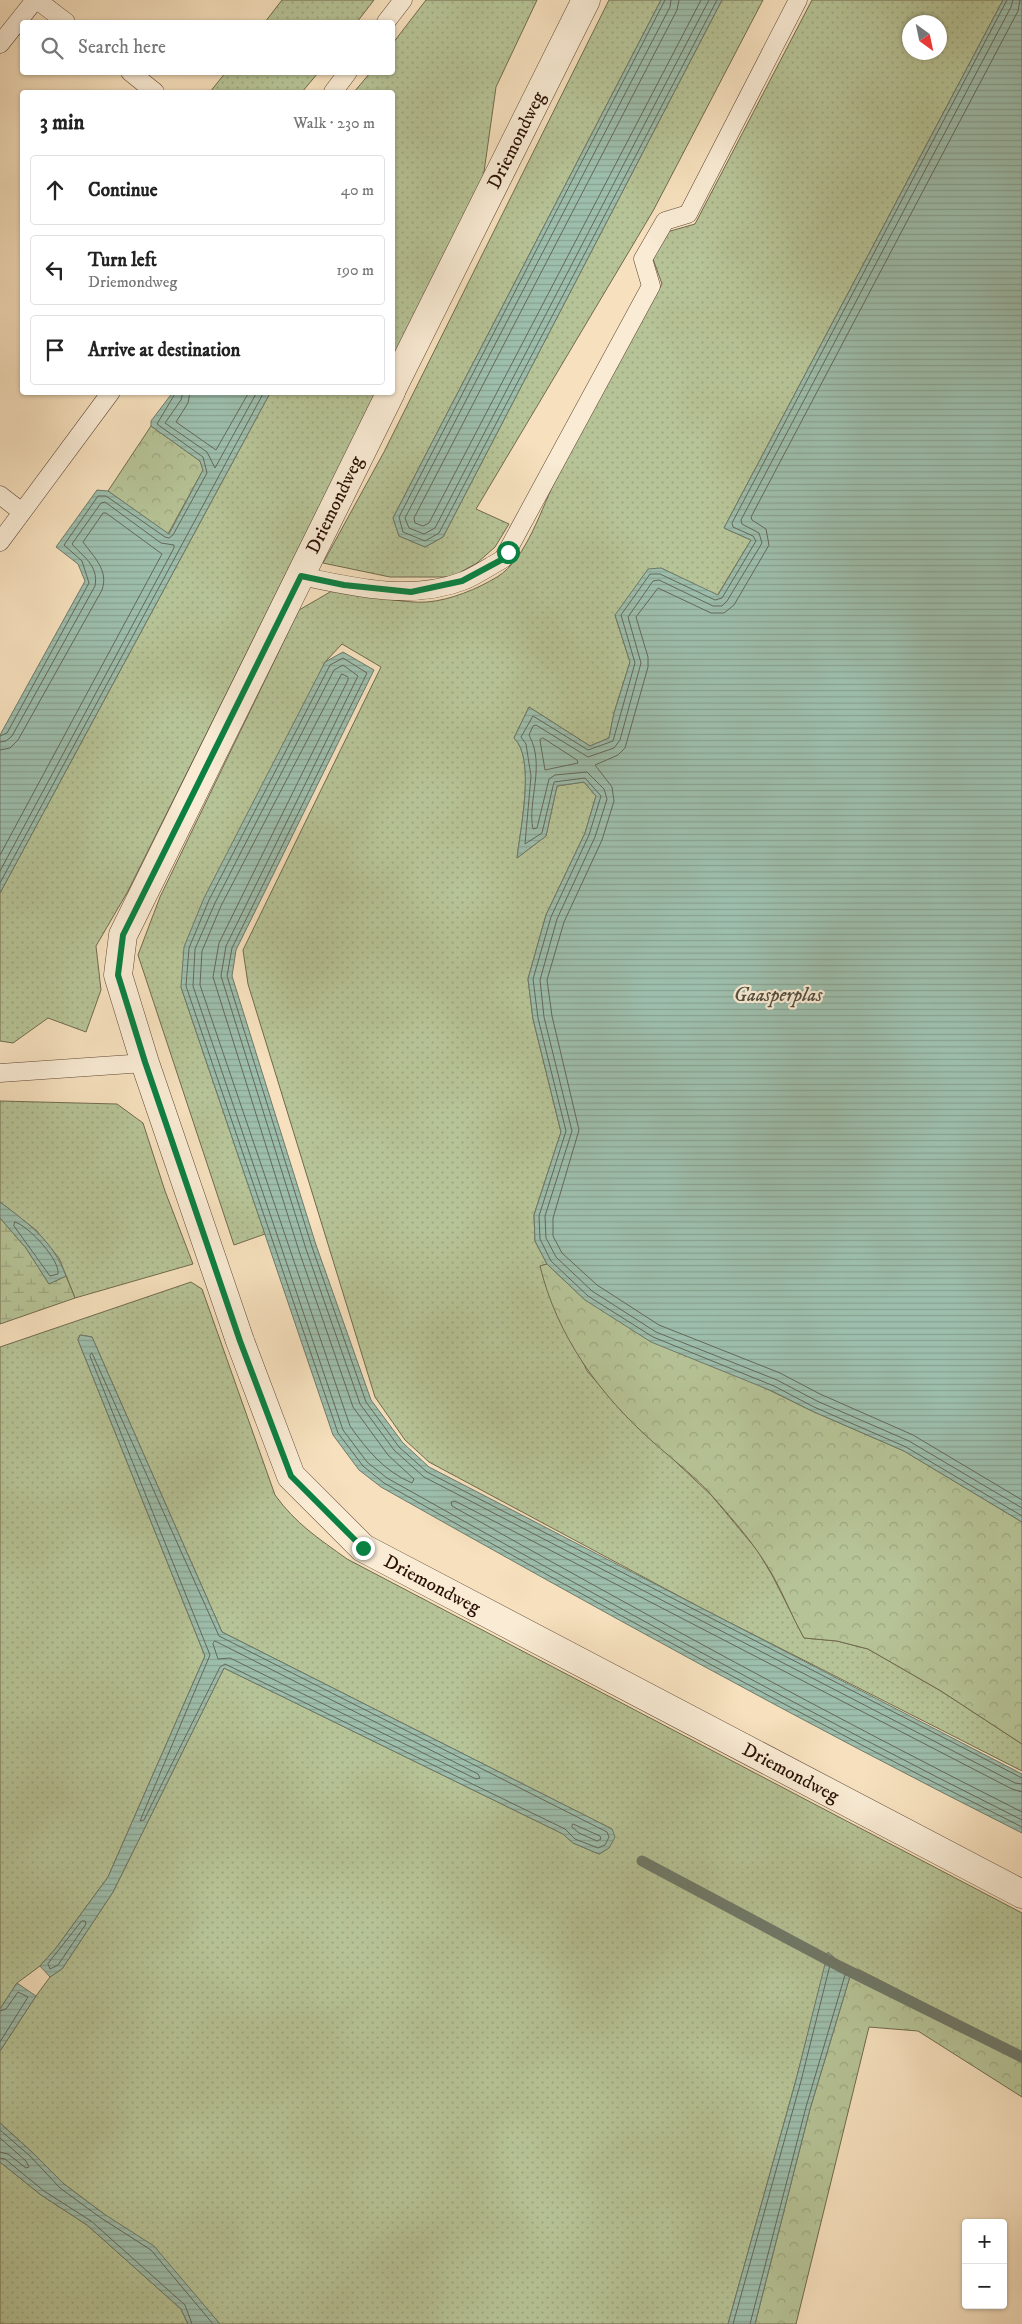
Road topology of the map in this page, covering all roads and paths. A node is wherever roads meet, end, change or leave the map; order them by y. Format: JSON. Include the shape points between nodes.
{"nodes":[{"id":1,"x":36,"y":0,"type":"edge"},
{"id":2,"x":403,"y":0,"type":"edge"},
{"id":3,"x":586,"y":0,"type":"edge"},
{"id":4,"x":798,"y":0,"type":"edge"},
{"id":5,"x":63,"y":20,"type":"edge"},
{"id":6,"x":388,"y":20,"type":"edge"},
{"id":7,"x":0,"y":44,"type":"edge"},
{"id":8,"x":134,"y":75,"type":"edge"},
{"id":9,"x":346,"y":75,"type":"edge"},
{"id":10,"x":152,"y":90,"type":"edge"},
{"id":11,"x":334,"y":90,"type":"edge"},
{"id":12,"x":395,"y":385,"type":"edge"},
{"id":13,"x":109,"y":395,"type":"edge"},
{"id":14,"x":390,"y":395,"type":"edge"},
{"id":15,"x":0,"y":495,"type":"edge"},
{"id":16,"x":22,"y":512,"type":"junction"},
{"id":17,"x":0,"y":542,"type":"edge"},
{"id":18,"x":301,"y":576,"type":"junction"},
{"id":19,"x":145,"y":1062,"type":"junction"},
{"id":20,"x":0,"y":1073,"type":"edge"},
{"id":21,"x":1022,"y":1894,"type":"edge"}],
"edges":[{"from":1,"to":5,"type":"lane"},
{"from":1,"to":7,"type":"lane"},
{"from":2,"to":6,"type":"lane"},
{"from":3,"to":12,"type":"street","name":"Driemondweg"},
{"from":4,"to":18,"type":"lane","via":[[688,214],[665,221],[643,259],[651,286],[503,559],[462,581],[411,592],[344,585]]},
{"from":8,"to":10,"type":"lane"},
{"from":9,"to":11,"type":"lane"},
{"from":13,"to":16,"type":"lane"},
{"from":14,"to":18,"type":"street","name":"Driemondweg"},
{"from":15,"to":16,"type":"lane"},
{"from":16,"to":17,"type":"lane"},
{"from":18,"to":19,"type":"street","name":"Driemondweg","via":[[123,935],[118,975]]},
{"from":19,"to":20,"type":"lane"},
{"from":19,"to":21,"type":"street","name":"Driemondweg","via":[[237,1332],[291,1476],[363,1548]]}]}
